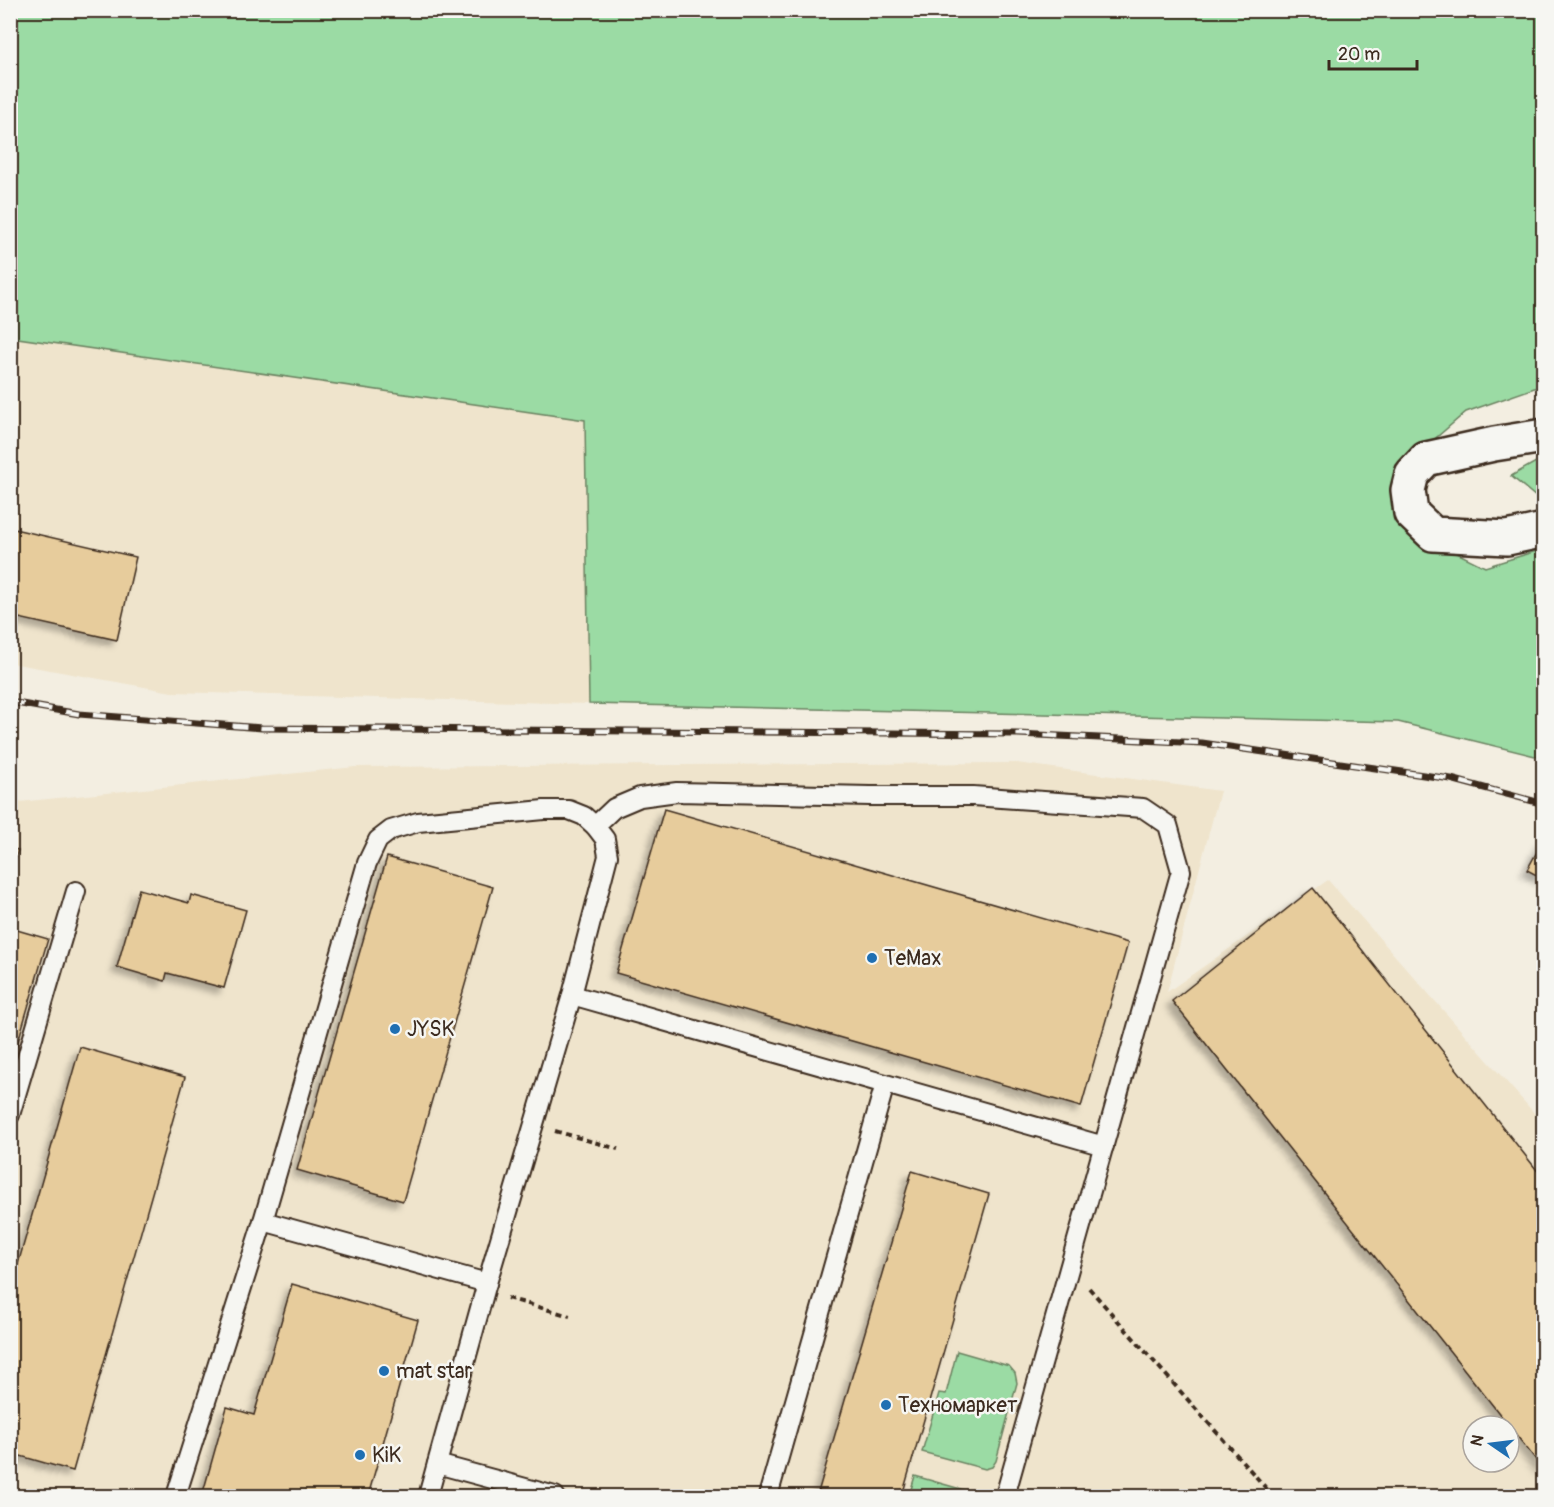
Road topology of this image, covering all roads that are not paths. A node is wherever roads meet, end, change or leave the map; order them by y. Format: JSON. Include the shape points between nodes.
{"nodes":[{"id":1,"x":1544,"y":436,"type":"edge"},
{"id":2,"x":1544,"y":530,"type":"edge"},
{"id":3,"x":596,"y":826,"type":"junction"},
{"id":4,"x":76,"y":891,"type":"dead end"},
{"id":5,"x":572,"y":995,"type":"junction"},
{"id":6,"x":885,"y":1084,"type":"junction"},
{"id":7,"x":10,"y":1115,"type":"edge"},
{"id":8,"x":1104,"y":1146,"type":"junction"},
{"id":9,"x":263,"y":1221,"type":"junction"},
{"id":10,"x":486,"y":1288,"type":"junction"},
{"id":11,"x":437,"y":1464,"type":"junction"},
{"id":12,"x":176,"y":1497,"type":"edge"},
{"id":13,"x":428,"y":1497,"type":"edge"},
{"id":14,"x":555,"y":1497,"type":"edge"},
{"id":15,"x":768,"y":1497,"type":"edge"},
{"id":16,"x":1005,"y":1497,"type":"edge"}],
"edges":[{"from":1,"to":2,"type":"street","via":[[1426,459],[1412,474],[1408,490],[1411,513],[1433,534],[1506,538]]},
{"from":3,"to":5,"type":"lane","via":[[605,839],[608,856]]},
{"from":3,"to":8,"type":"lane","via":[[614,808],[640,797],[677,792],[973,796],[1143,807],[1168,825],[1181,871]]},
{"from":3,"to":9,"type":"lane","via":[[569,810],[543,810],[418,822],[391,830],[378,840],[367,863]]},
{"from":4,"to":7,"type":"lane"},
{"from":5,"to":6,"type":"lane"},
{"from":5,"to":10,"type":"lane"},
{"from":6,"to":8,"type":"lane"},
{"from":6,"to":15,"type":"lane"},
{"from":8,"to":16,"type":"lane"},
{"from":9,"to":10,"type":"lane"},
{"from":9,"to":12,"type":"lane"},
{"from":10,"to":11,"type":"lane"},
{"from":11,"to":13,"type":"lane"},
{"from":11,"to":14,"type":"lane"}]}
